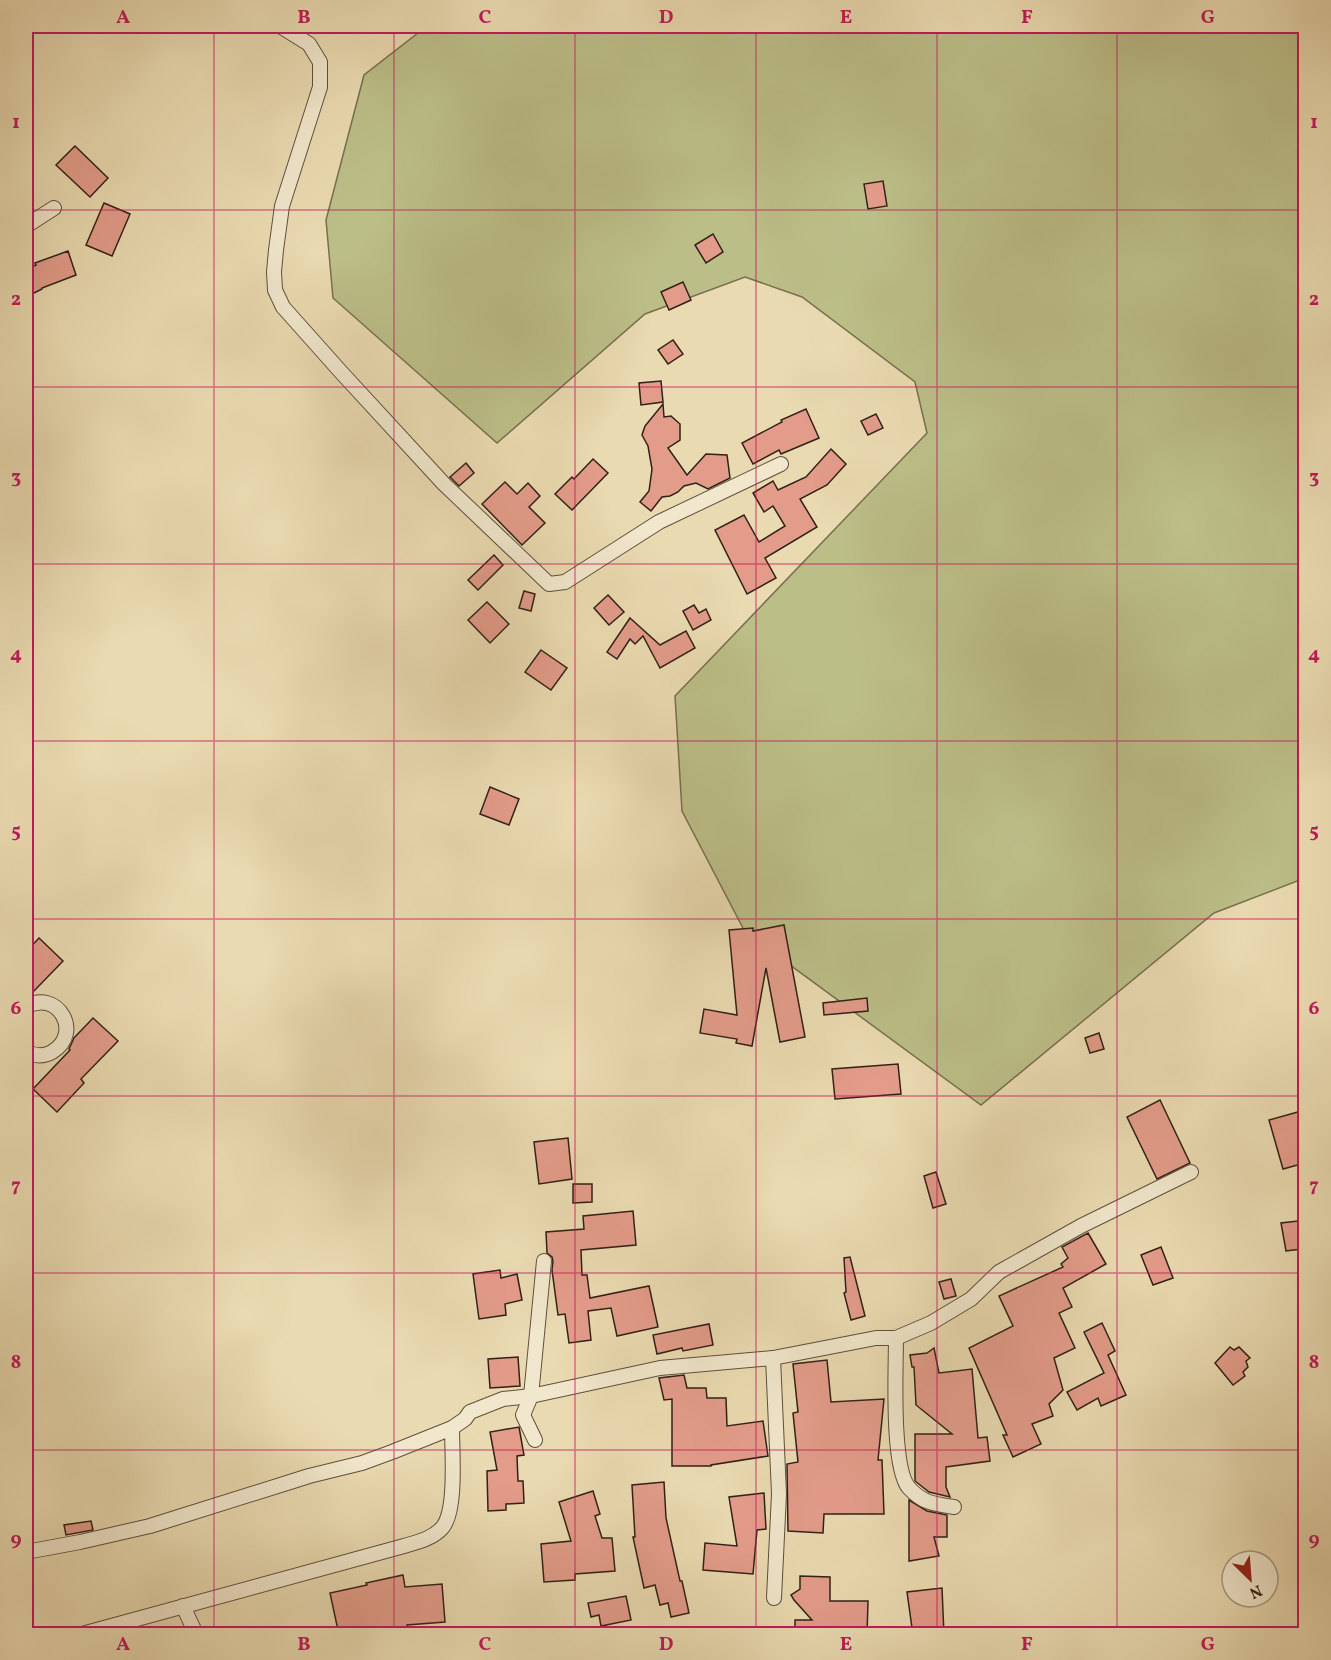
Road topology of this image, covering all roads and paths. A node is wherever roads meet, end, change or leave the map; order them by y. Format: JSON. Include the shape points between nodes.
{"nodes":[{"id":1,"x":280,"y":26,"type":"edge"},
{"id":2,"x":54,"y":208,"type":"dead end"},
{"id":3,"x":26,"y":226,"type":"edge"},
{"id":4,"x":781,"y":464,"type":"dead end"},
{"id":5,"x":26,"y":1007,"type":"edge"},
{"id":6,"x":26,"y":1051,"type":"edge"},
{"id":7,"x":1191,"y":1172,"type":"dead end"},
{"id":8,"x":544,"y":1261,"type":"dead end"},
{"id":9,"x":896,"y":1338,"type":"junction"},
{"id":10,"x":773,"y":1358,"type":"junction"},
{"id":11,"x":531,"y":1395,"type":"junction"},
{"id":12,"x":452,"y":1428,"type":"junction"},
{"id":13,"x":536,"y":1440,"type":"dead end"},
{"id":14,"x":954,"y":1508,"type":"dead end"},
{"id":15,"x":26,"y":1552,"type":"edge"},
{"id":16,"x":774,"y":1598,"type":"dead end"},
{"id":17,"x":183,"y":1606,"type":"junction"},
{"id":18,"x":82,"y":1635,"type":"edge"},
{"id":19,"x":195,"y":1635,"type":"edge"}],
"edges":[{"from":1,"to":4,"type":"street","via":[[309,44],[320,62],[320,87],[282,206],[274,272],[275,290],[283,307],[444,484],[549,584],[565,582],[659,522]]},
{"from":2,"to":3,"type":"street"},
{"from":5,"to":6,"type":"street","via":[[46,1003],[59,1009],[66,1021],[66,1035],[60,1047],[48,1055]]},
{"from":7,"to":9,"type":"street","via":[[1009,1266],[971,1299]]},
{"from":8,"to":11,"type":"street"},
{"from":9,"to":10,"type":"street","via":[[876,1338]]},
{"from":9,"to":14,"type":"street","via":[[896,1436],[903,1475],[908,1487],[927,1502]]},
{"from":10,"to":11,"type":"street","via":[[660,1368]]},
{"from":10,"to":16,"type":"street","via":[[779,1494]]},
{"from":11,"to":12,"type":"street","via":[[482,1406]]},
{"from":11,"to":13,"type":"street","via":[[523,1416]]},
{"from":12,"to":15,"type":"street","via":[[362,1463],[150,1526]]},
{"from":12,"to":17,"type":"street","via":[[450,1513],[443,1528],[430,1538]]},
{"from":17,"to":18,"type":"street"},
{"from":17,"to":19,"type":"street"}]}
